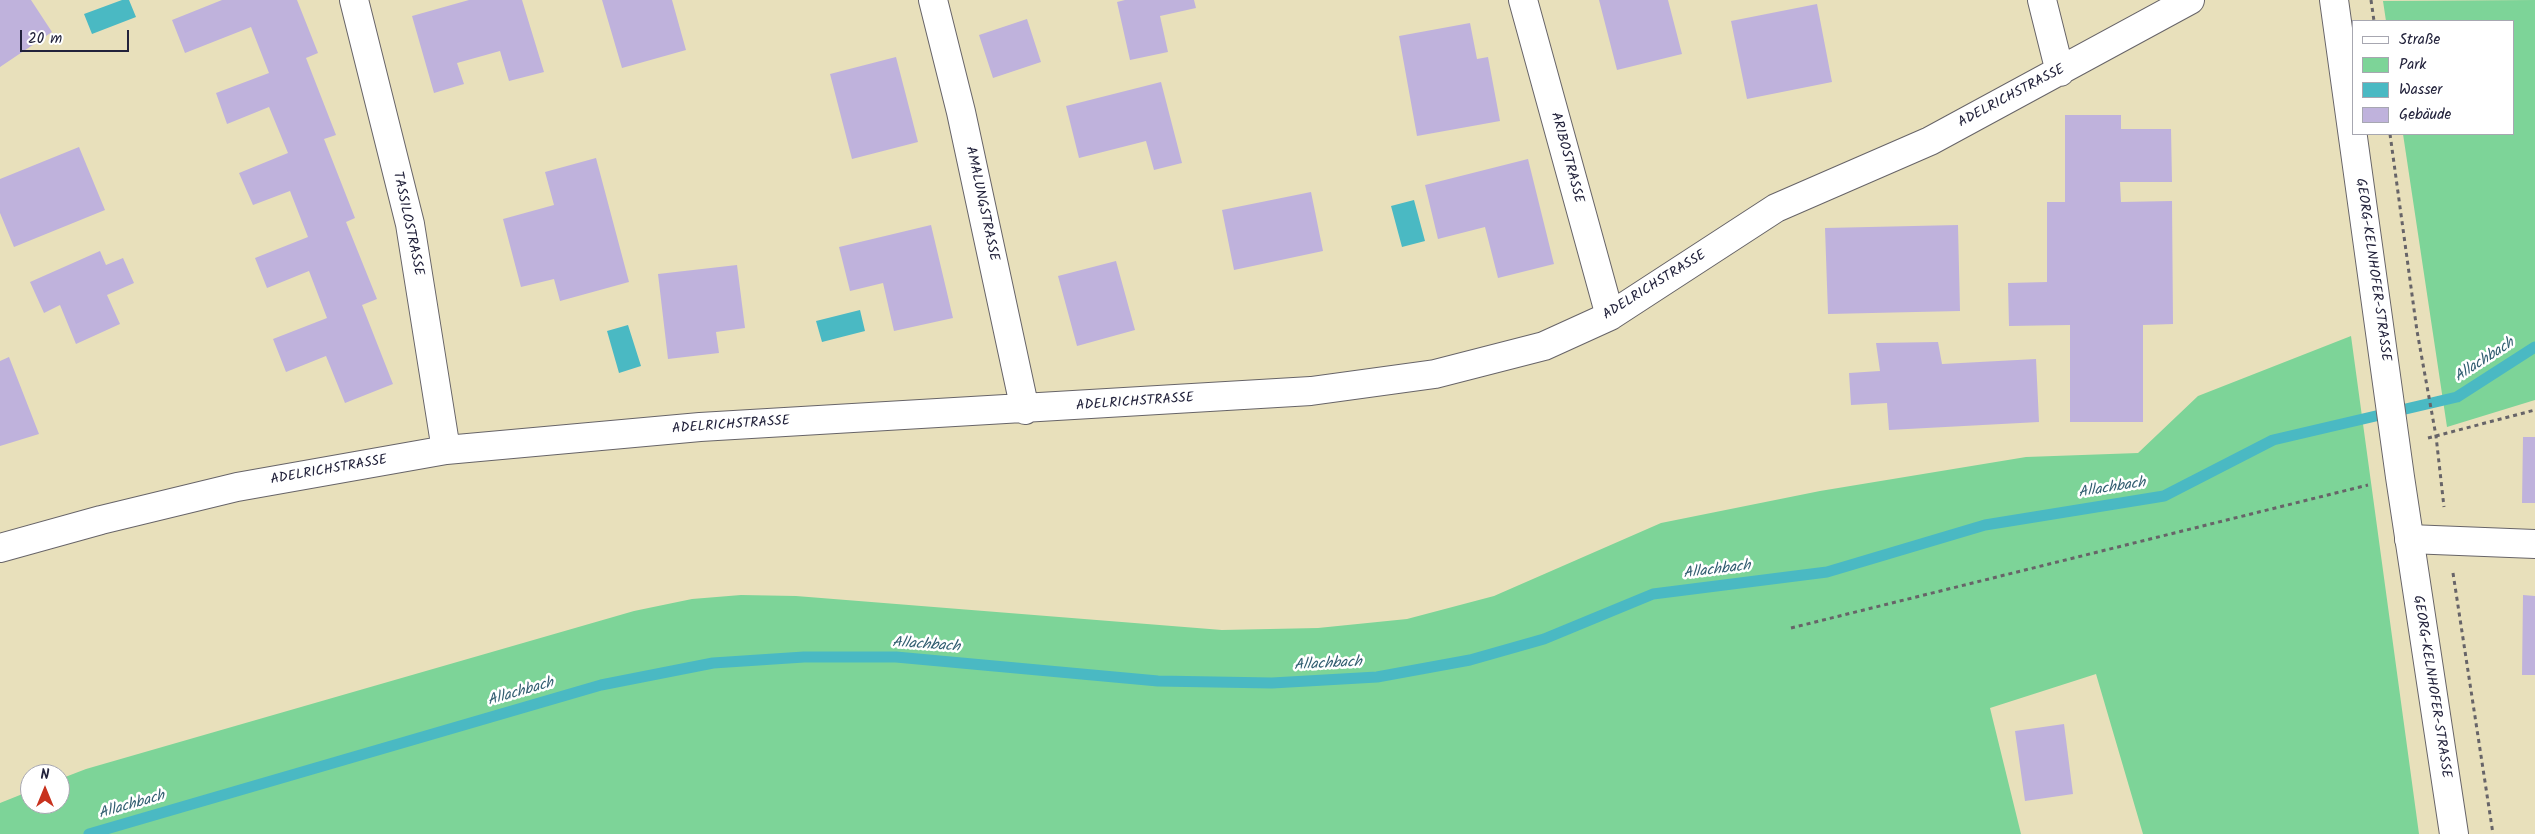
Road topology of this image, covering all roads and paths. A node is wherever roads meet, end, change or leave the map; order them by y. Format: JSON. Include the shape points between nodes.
{"nodes":[{"id":1,"x":354,"y":0,"type":"edge"},
{"id":2,"x":933,"y":0,"type":"edge"},
{"id":3,"x":1523,"y":0,"type":"edge"},
{"id":4,"x":2042,"y":0,"type":"edge"},
{"id":5,"x":2190,"y":0,"type":"edge"},
{"id":6,"x":2334,"y":0,"type":"edge"},
{"id":7,"x":2371,"y":0,"type":"edge"},
{"id":8,"x":2374,"y":20,"type":"edge"},
{"id":9,"x":2060,"y":72,"type":"junction"},
{"id":10,"x":2352,"y":126,"type":"edge"},
{"id":11,"x":2353,"y":135,"type":"edge"},
{"id":12,"x":2390,"y":135,"type":"edge"},
{"id":13,"x":1610,"y":316,"type":"junction"},
{"id":14,"x":1025,"y":410,"type":"junction"},
{"id":15,"x":2535,"y":410,"type":"edge"},
{"id":16,"x":2436,"y":436,"type":"junction"},
{"id":17,"x":446,"y":450,"type":"junction"},
{"id":18,"x":2400,"y":477,"type":"junction"},
{"id":19,"x":2409,"y":539,"type":"junction"},
{"id":20,"x":2448,"y":540,"type":"junction"},
{"id":21,"x":2535,"y":544,"type":"edge"},
{"id":22,"x":0,"y":548,"type":"edge"},
{"id":23,"x":1791,"y":628,"type":"dead end"},
{"id":24,"x":2454,"y":834,"type":"edge"},
{"id":25,"x":2493,"y":834,"type":"edge"}],
"edges":[{"from":1,"to":17,"type":"street","name":"TASSILOSTRASSE","via":[[410,224]]},
{"from":2,"to":14,"type":"street","name":"AMALUNGSTRASSE","via":[[961,112]]},
{"from":3,"to":13,"type":"street","name":"ARIBOSTRASSE"},
{"from":4,"to":9,"type":"street"},
{"from":5,"to":9,"type":"street","name":"ADELRICHSTRASSE"},
{"from":6,"to":10,"type":"street","name":"GEORG-KELNHOFER-STRASSE"},
{"from":7,"to":8,"type":"path"},
{"from":9,"to":13,"type":"street","name":"ADELRICHSTRASSE","via":[[1930,141],[1776,208]]},
{"from":11,"to":18,"type":"street","name":"GEORG-KELNHOFER-STRASSE"},
{"from":12,"to":16,"type":"path","via":[[2417,331]]},
{"from":13,"to":14,"type":"street","name":"ADELRICHSTRASSE","via":[[1544,346],[1435,374],[1312,391]]},
{"from":14,"to":17,"type":"street","name":"ADELRICHSTRASSE","via":[[700,427]]},
{"from":15,"to":16,"type":"path"},
{"from":16,"to":20,"type":"path"},
{"from":17,"to":22,"type":"street","name":"ADELRICHSTRASSE","via":[[238,487]]},
{"from":18,"to":19,"type":"street","name":"GEORG-KELNHOFER-STRASSE"},
{"from":18,"to":23,"type":"path"},
{"from":19,"to":20,"type":"street"},
{"from":19,"to":24,"type":"street","name":"GEORG-KELNHOFER-STRASSE"},
{"from":20,"to":21,"type":"street"},
{"from":20,"to":25,"type":"path"}]}
